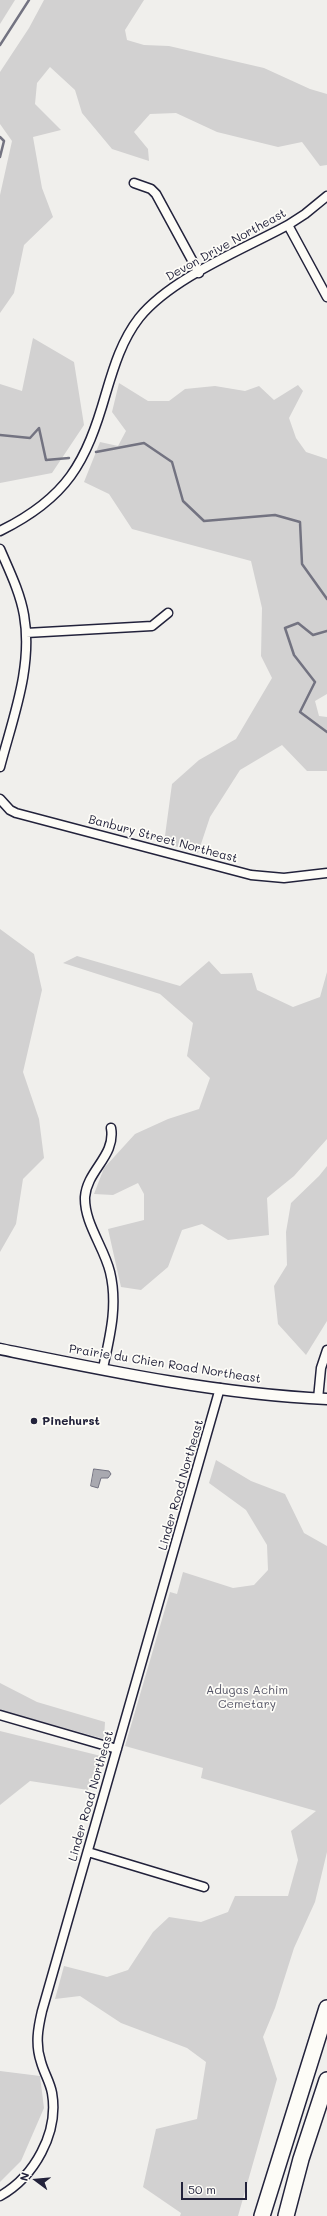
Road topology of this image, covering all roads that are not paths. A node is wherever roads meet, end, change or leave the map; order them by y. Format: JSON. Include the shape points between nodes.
{"nodes":[{"id":1,"x":134,"y":183,"type":"dead end"},
{"id":2,"x":327,"y":196,"type":"edge"},
{"id":3,"x":288,"y":225,"type":"junction"},
{"id":4,"x":199,"y":273,"type":"junction"},
{"id":5,"x":327,"y":297,"type":"edge"},
{"id":6,"x":0,"y":531,"type":"edge"},
{"id":7,"x":0,"y":549,"type":"edge"},
{"id":8,"x":168,"y":613,"type":"dead end"},
{"id":9,"x":26,"y":634,"type":"junction"},
{"id":10,"x":0,"y":767,"type":"edge"},
{"id":11,"x":0,"y":799,"type":"edge"},
{"id":12,"x":327,"y":873,"type":"edge"},
{"id":13,"x":111,"y":1128,"type":"dead end"},
{"id":14,"x":0,"y":1349,"type":"edge"},
{"id":15,"x":327,"y":1350,"type":"edge"},
{"id":16,"x":103,"y":1368,"type":"junction"},
{"id":17,"x":220,"y":1388,"type":"junction"},
{"id":18,"x":323,"y":1399,"type":"edge"},
{"id":19,"x":0,"y":1715,"type":"edge"},
{"id":20,"x":117,"y":1749,"type":"junction"},
{"id":21,"x":88,"y":1852,"type":"junction"},
{"id":22,"x":204,"y":1887,"type":"dead end"},
{"id":23,"x":327,"y":2008,"type":"edge"},
{"id":24,"x":327,"y":2080,"type":"edge"},
{"id":25,"x":301,"y":2160,"type":"junction"},
{"id":26,"x":0,"y":2196,"type":"edge"},
{"id":27,"x":262,"y":2216,"type":"edge"},
{"id":28,"x":286,"y":2216,"type":"edge"},
{"id":29,"x":290,"y":2216,"type":"edge"}],
"edges":[{"from":1,"to":4,"type":"street","via":[[151,189],[156,194]]},
{"from":2,"to":3,"type":"street","name":"Devon Drive Northeast"},
{"from":3,"to":4,"type":"street","name":"Devon Drive Northeast"},
{"from":3,"to":5,"type":"street"},
{"from":4,"to":6,"type":"street","name":"Devon Drive Northeast","via":[[159,298],[130,332],[115,363],[92,439],[79,465],[65,484],[40,508]]},
{"from":7,"to":9,"type":"street","via":[[18,594]]},
{"from":8,"to":9,"type":"street","via":[[152,626]]},
{"from":9,"to":10,"type":"street","via":[[24,675]]},
{"from":11,"to":12,"type":"street","name":"Banbury Street Northeast","via":[[16,813],[251,875],[284,878]]},
{"from":13,"to":16,"type":"street","via":[[112,1145],[90,1176],[85,1197],[88,1217],[106,1260],[113,1288],[113,1319]]},
{"from":14,"to":16,"type":"street","name":"Prairie du Chien Road Northeast"},
{"from":15,"to":18,"type":"street","via":[[322,1368]]},
{"from":16,"to":17,"type":"street","name":"Prairie du Chien Road Northeast"},
{"from":17,"to":18,"type":"street","name":"Prairie du Chien Road Northeast"},
{"from":17,"to":20,"type":"street","name":"Linder Road Northeast"},
{"from":19,"to":20,"type":"street"},
{"from":20,"to":21,"type":"street","name":"Linder Road Northeast"},
{"from":21,"to":22,"type":"street"},
{"from":21,"to":26,"type":"street","name":"Linder Road Northeast","via":[[37,2032],[38,2051],[52,2093],[53,2115],[49,2131],[37,2161],[29,2172],[16,2186]]},
{"from":23,"to":27,"type":"highway"},
{"from":24,"to":25,"type":"highway"},
{"from":25,"to":28,"type":"highway"},
{"from":25,"to":29,"type":"highway"}]}
